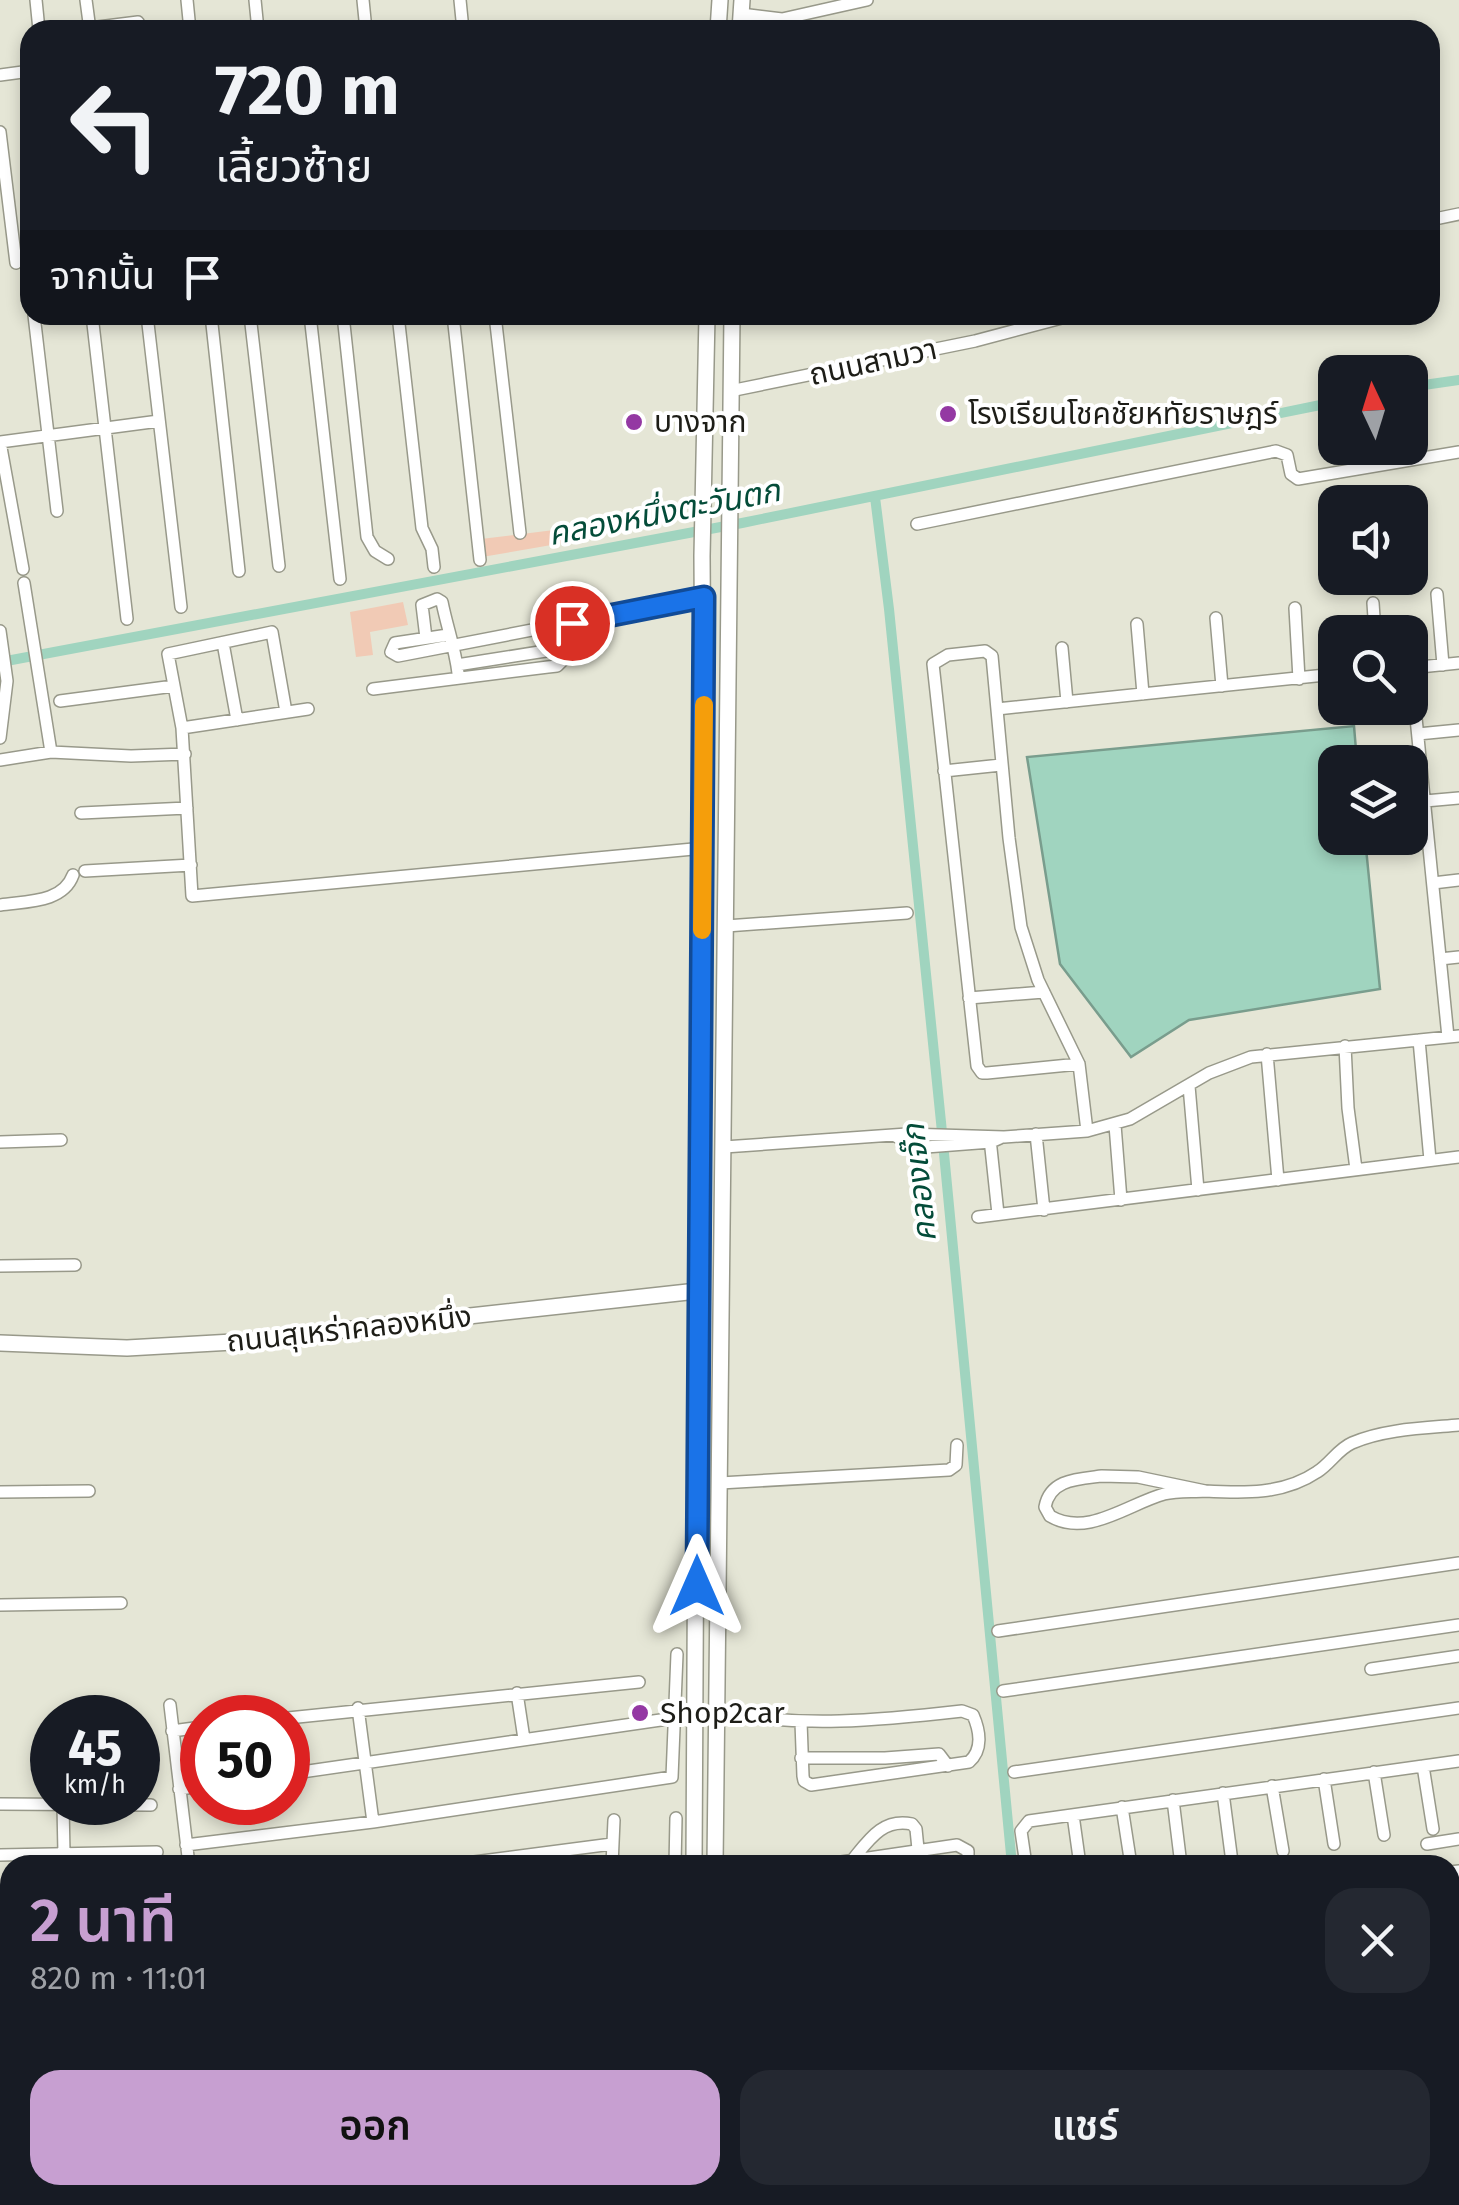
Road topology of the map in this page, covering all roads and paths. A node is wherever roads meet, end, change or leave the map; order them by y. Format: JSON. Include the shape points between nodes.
{"nodes":[{"id":1,"x":867,"y":0,"type":"edge"},
{"id":2,"x":830,"y":4,"type":"edge"},
{"id":3,"x":719,"y":6,"type":"edge"},
{"id":4,"x":741,"y":15,"type":"edge"},
{"id":5,"x":0,"y":132,"type":"edge"},
{"id":6,"x":20,"y":252,"type":"edge"},
{"id":7,"x":35,"y":325,"type":"edge"},
{"id":8,"x":93,"y":325,"type":"edge"},
{"id":9,"x":149,"y":325,"type":"edge"},
{"id":10,"x":213,"y":325,"type":"edge"},
{"id":11,"x":251,"y":325,"type":"edge"},
{"id":12,"x":311,"y":325,"type":"edge"},
{"id":13,"x":343,"y":325,"type":"edge"},
{"id":14,"x":399,"y":325,"type":"edge"},
{"id":15,"x":454,"y":325,"type":"edge"},
{"id":16,"x":496,"y":325,"type":"edge"},
{"id":17,"x":707,"y":325,"type":"edge"},
{"id":18,"x":732,"y":325,"type":"edge"},
{"id":19,"x":1035,"y":325,"type":"edge"},
{"id":20,"x":730,"y":391,"type":"junction"},
{"id":21,"x":159,"y":421,"type":"junction"},
{"id":22,"x":104,"y":428,"type":"junction"},
{"id":23,"x":48,"y":434,"type":"junction"},
{"id":24,"x":0,"y":442,"type":"edge"},
{"id":25,"x":1459,"y":452,"type":"edge"},
{"id":26,"x":58,"y":511,"type":"dead end"},
{"id":27,"x":917,"y":524,"type":"dead end"},
{"id":28,"x":520,"y":533,"type":"dead end"},
{"id":29,"x":388,"y":559,"type":"dead end"},
{"id":30,"x":480,"y":560,"type":"dead end"},
{"id":31,"x":279,"y":566,"type":"dead end"},
{"id":32,"x":434,"y":567,"type":"dead end"},
{"id":33,"x":239,"y":571,"type":"dead end"},
{"id":34,"x":340,"y":579,"type":"dead end"},
{"id":35,"x":1437,"y":594,"type":"dead end"},
{"id":36,"x":704,"y":597,"type":"junction"},
{"id":37,"x":1373,"y":603,"type":"dead end"},
{"id":38,"x":181,"y":607,"type":"dead end"},
{"id":39,"x":1295,"y":608,"type":"dead end"},
{"id":40,"x":1374,"y":615,"type":"edge"},
{"id":41,"x":1216,"y":618,"type":"dead end"},
{"id":42,"x":127,"y":619,"type":"dead end"},
{"id":43,"x":1137,"y":624,"type":"dead end"},
{"id":44,"x":0,"y":631,"type":"edge"},
{"id":45,"x":426,"y":638,"type":"junction"},
{"id":46,"x":452,"y":640,"type":"junction"},
{"id":47,"x":223,"y":642,"type":"junction"},
{"id":48,"x":1062,"y":648,"type":"dead end"},
{"id":49,"x":1459,"y":663,"type":"edge"},
{"id":50,"x":1443,"y":664,"type":"junction"},
{"id":51,"x":1428,"y":666,"type":"edge"},
{"id":52,"x":458,"y":672,"type":"junction"},
{"id":53,"x":1318,"y":676,"type":"edge"},
{"id":54,"x":1299,"y":678,"type":"junction"},
{"id":55,"x":174,"y":686,"type":"junction"},
{"id":56,"x":1222,"y":686,"type":"junction"},
{"id":57,"x":4,"y":688,"type":"edge"},
{"id":58,"x":373,"y":689,"type":"dead end"},
{"id":59,"x":1143,"y":694,"type":"junction"},
{"id":60,"x":60,"y":701,"type":"dead end"},
{"id":61,"x":1066,"y":702,"type":"junction"},
{"id":62,"x":308,"y":709,"type":"dead end"},
{"id":63,"x":997,"y":709,"type":"junction"},
{"id":64,"x":286,"y":712,"type":"junction"},
{"id":65,"x":237,"y":720,"type":"junction"},
{"id":66,"x":1417,"y":725,"type":"edge"},
{"id":67,"x":182,"y":728,"type":"junction"},
{"id":68,"x":1459,"y":730,"type":"edge"},
{"id":69,"x":1418,"y":734,"type":"junction"},
{"id":70,"x":0,"y":738,"type":"edge"},
{"id":71,"x":1419,"y":745,"type":"edge"},
{"id":72,"x":51,"y":752,"type":"junction"},
{"id":73,"x":185,"y":754,"type":"junction"},
{"id":74,"x":0,"y":760,"type":"edge"},
{"id":75,"x":1002,"y":765,"type":"junction"},
{"id":76,"x":944,"y":771,"type":"junction"},
{"id":77,"x":1459,"y":798,"type":"edge"},
{"id":78,"x":1428,"y":802,"type":"edge"},
{"id":79,"x":187,"y":808,"type":"junction"},
{"id":80,"x":81,"y":814,"type":"dead end"},
{"id":81,"x":1428,"y":838,"type":"edge"},
{"id":82,"x":704,"y":848,"type":"junction"},
{"id":83,"x":191,"y":865,"type":"junction"},
{"id":84,"x":1459,"y":880,"type":"edge"},
{"id":85,"x":1433,"y":883,"type":"junction"},
{"id":86,"x":0,"y":905,"type":"edge"},
{"id":87,"x":907,"y":913,"type":"dead end"},
{"id":88,"x":726,"y":926,"type":"junction"},
{"id":89,"x":1459,"y":957,"type":"edge"},
{"id":90,"x":1440,"y":959,"type":"junction"},
{"id":91,"x":1044,"y":992,"type":"junction"},
{"id":92,"x":969,"y":998,"type":"junction"},
{"id":93,"x":1454,"y":1037,"type":"edge"},
{"id":94,"x":1419,"y":1040,"type":"junction"},
{"id":95,"x":1345,"y":1046,"type":"junction"},
{"id":96,"x":1267,"y":1054,"type":"junction"},
{"id":97,"x":1080,"y":1064,"type":"junction"},
{"id":98,"x":1189,"y":1086,"type":"junction"},
{"id":99,"x":1115,"y":1125,"type":"junction"},
{"id":100,"x":1087,"y":1131,"type":"junction"},
{"id":101,"x":1036,"y":1134,"type":"junction"},
{"id":102,"x":990,"y":1138,"type":"junction"},
{"id":103,"x":61,"y":1140,"type":"dead end"},
{"id":104,"x":0,"y":1142,"type":"edge"},
{"id":105,"x":724,"y":1147,"type":"junction"},
{"id":106,"x":1459,"y":1157,"type":"edge"},
{"id":107,"x":1430,"y":1160,"type":"junction"},
{"id":108,"x":1356,"y":1169,"type":"junction"},
{"id":109,"x":1278,"y":1180,"type":"junction"},
{"id":110,"x":1198,"y":1190,"type":"junction"},
{"id":111,"x":1121,"y":1200,"type":"junction"},
{"id":112,"x":1044,"y":1210,"type":"junction"},
{"id":113,"x":998,"y":1214,"type":"junction"},
{"id":114,"x":978,"y":1217,"type":"dead end"},
{"id":115,"x":0,"y":1266,"type":"edge"},
{"id":116,"x":75,"y":1266,"type":"dead end"},
{"id":117,"x":723,"y":1266,"type":"junction"},
{"id":118,"x":696,"y":1291,"type":"junction"},
{"id":119,"x":722,"y":1316,"type":"junction"},
{"id":120,"x":0,"y":1343,"type":"edge"},
{"id":121,"x":1459,"y":1425,"type":"edge"},
{"id":122,"x":956,"y":1444,"type":"dead end"},
{"id":123,"x":720,"y":1483,"type":"junction"},
{"id":124,"x":89,"y":1491,"type":"dead end"},
{"id":125,"x":1204,"y":1491,"type":"junction"},
{"id":126,"x":0,"y":1492,"type":"edge"},
{"id":127,"x":1459,"y":1563,"type":"edge"},
{"id":128,"x":121,"y":1603,"type":"dead end"},
{"id":129,"x":0,"y":1605,"type":"edge"},
{"id":130,"x":1459,"y":1625,"type":"edge"},
{"id":131,"x":998,"y":1630,"type":"dead end"},
{"id":132,"x":678,"y":1654,"type":"dead end"},
{"id":133,"x":1459,"y":1656,"type":"edge"},
{"id":134,"x":1371,"y":1669,"type":"dead end"},
{"id":135,"x":639,"y":1682,"type":"dead end"},
{"id":136,"x":1003,"y":1691,"type":"dead end"},
{"id":137,"x":517,"y":1693,"type":"junction"},
{"id":138,"x":170,"y":1704,"type":"dead end"},
{"id":139,"x":358,"y":1708,"type":"junction"},
{"id":140,"x":1459,"y":1708,"type":"edge"},
{"id":141,"x":717,"y":1713,"type":"junction"},
{"id":142,"x":310,"y":1715,"type":"edge"},
{"id":143,"x":696,"y":1715,"type":"junction"},
{"id":144,"x":673,"y":1718,"type":"junction"},
{"id":145,"x":801,"y":1722,"type":"junction"},
{"id":146,"x":180,"y":1730,"type":"edge"},
{"id":147,"x":172,"y":1731,"type":"junction"},
{"id":148,"x":524,"y":1739,"type":"junction"},
{"id":149,"x":801,"y":1758,"type":"junction"},
{"id":150,"x":1459,"y":1761,"type":"edge"},
{"id":151,"x":366,"y":1764,"type":"junction"},
{"id":152,"x":948,"y":1766,"type":"junction"},
{"id":153,"x":1422,"y":1766,"type":"junction"},
{"id":154,"x":310,"y":1771,"type":"edge"},
{"id":155,"x":1014,"y":1772,"type":"dead end"},
{"id":156,"x":1374,"y":1772,"type":"junction"},
{"id":157,"x":1324,"y":1779,"type":"junction"},
{"id":158,"x":1272,"y":1786,"type":"junction"},
{"id":159,"x":180,"y":1789,"type":"edge"},
{"id":160,"x":1222,"y":1793,"type":"junction"},
{"id":161,"x":1173,"y":1800,"type":"junction"},
{"id":162,"x":0,"y":1804,"type":"edge"},
{"id":163,"x":30,"y":1804,"type":"edge"},
{"id":164,"x":1122,"y":1808,"type":"junction"},
{"id":165,"x":1072,"y":1815,"type":"junction"},
{"id":166,"x":676,"y":1818,"type":"dead end"},
{"id":167,"x":614,"y":1820,"type":"dead end"},
{"id":168,"x":374,"y":1822,"type":"junction"},
{"id":169,"x":63,"y":1825,"type":"edge"},
{"id":170,"x":184,"y":1825,"type":"edge"},
{"id":171,"x":1433,"y":1830,"type":"dead end"},
{"id":172,"x":1384,"y":1835,"type":"dead end"},
{"id":173,"x":1459,"y":1839,"type":"edge"},
{"id":174,"x":612,"y":1844,"type":"junction"},
{"id":175,"x":1334,"y":1844,"type":"dead end"},
{"id":176,"x":1427,"y":1844,"type":"dead end"},
{"id":177,"x":186,"y":1845,"type":"junction"},
{"id":178,"x":918,"y":1849,"type":"junction"},
{"id":179,"x":1282,"y":1851,"type":"dead end"},
{"id":180,"x":156,"y":1852,"type":"dead end"},
{"id":181,"x":64,"y":1854,"type":"junction"},
{"id":182,"x":0,"y":1855,"type":"edge"},
{"id":183,"x":188,"y":1855,"type":"edge"},
{"id":184,"x":528,"y":1855,"type":"edge"},
{"id":185,"x":612,"y":1855,"type":"edge"},
{"id":186,"x":675,"y":1855,"type":"edge"},
{"id":187,"x":694,"y":1855,"type":"edge"},
{"id":188,"x":716,"y":1855,"type":"edge"},
{"id":189,"x":856,"y":1855,"type":"edge"},
{"id":190,"x":875,"y":1855,"type":"edge"},
{"id":191,"x":968,"y":1855,"type":"edge"},
{"id":192,"x":1025,"y":1855,"type":"edge"},
{"id":193,"x":1078,"y":1855,"type":"edge"},
{"id":194,"x":1129,"y":1855,"type":"edge"},
{"id":195,"x":1180,"y":1855,"type":"edge"},
{"id":196,"x":1231,"y":1855,"type":"edge"}],
"edges":[{"from":1,"to":2,"type":"street"},
{"from":2,"to":4,"type":"street","via":[[782,18]]},
{"from":3,"to":4,"type":"main road"},
{"from":5,"to":6,"type":"street"},
{"from":7,"to":23,"type":"street"},
{"from":8,"to":22,"type":"street"},
{"from":9,"to":21,"type":"street"},
{"from":10,"to":33,"type":"street"},
{"from":11,"to":31,"type":"street"},
{"from":12,"to":34,"type":"street"},
{"from":13,"to":29,"type":"street","via":[[367,537]]},
{"from":14,"to":32,"type":"street","via":[[422,528]]},
{"from":15,"to":30,"type":"street"},
{"from":16,"to":28,"type":"street"},
{"from":17,"to":36,"type":"main road"},
{"from":18,"to":20,"type":"main road"},
{"from":19,"to":20,"type":"street","name":"ถนนสามวา"},
{"from":20,"to":88,"type":"main road"},
{"from":21,"to":22,"type":"street"},
{"from":21,"to":38,"type":"street"},
{"from":22,"to":23,"type":"street"},
{"from":22,"to":42,"type":"street"},
{"from":23,"to":24,"type":"street"},
{"from":23,"to":26,"type":"street"},
{"from":24,"to":72,"type":"street"},
{"from":25,"to":27,"type":"street","via":[[1298,479],[1286,455],[1276,451]]},
{"from":35,"to":50,"type":"street"},
{"from":36,"to":46,"type":"street"},
{"from":36,"to":82,"type":"main road"},
{"from":37,"to":40,"type":"street"},
{"from":39,"to":54,"type":"street"},
{"from":41,"to":56,"type":"street"},
{"from":43,"to":59,"type":"street"},
{"from":44,"to":57,"type":"street"},
{"from":45,"to":46,"type":"street"},
{"from":45,"to":46,"type":"street","via":[[422,608],[437,599]]},
{"from":45,"to":46,"type":"street","via":[[395,643],[392,655]]},
{"from":46,"to":52,"type":"street"},
{"from":47,"to":55,"type":"street","via":[[168,654]]},
{"from":47,"to":64,"type":"street","via":[[272,632]]},
{"from":47,"to":65,"type":"street"},
{"from":48,"to":61,"type":"street"},
{"from":49,"to":50,"type":"street"},
{"from":50,"to":51,"type":"street"},
{"from":52,"to":52,"type":"street","via":[[552,650],[563,660],[557,666]]},
{"from":52,"to":58,"type":"street"},
{"from":53,"to":54,"type":"street"},
{"from":54,"to":56,"type":"street"},
{"from":55,"to":60,"type":"street"},
{"from":55,"to":67,"type":"street"},
{"from":56,"to":59,"type":"street"},
{"from":57,"to":70,"type":"street"},
{"from":59,"to":61,"type":"street"},
{"from":61,"to":63,"type":"street"},
{"from":62,"to":64,"type":"street"},
{"from":63,"to":75,"type":"street"},
{"from":63,"to":76,"type":"street","via":[[989,652],[935,660]]},
{"from":64,"to":65,"type":"street"},
{"from":65,"to":67,"type":"street"},
{"from":66,"to":69,"type":"street"},
{"from":67,"to":73,"type":"street"},
{"from":68,"to":69,"type":"street"},
{"from":69,"to":71,"type":"street"},
{"from":72,"to":73,"type":"street"},
{"from":72,"to":74,"type":"street"},
{"from":73,"to":79,"type":"street"},
{"from":75,"to":76,"type":"street"},
{"from":75,"to":91,"type":"street","via":[[1021,926]]},
{"from":76,"to":92,"type":"street"},
{"from":77,"to":78,"type":"street"},
{"from":79,"to":80,"type":"street"},
{"from":79,"to":83,"type":"street"},
{"from":81,"to":85,"type":"street"},
{"from":82,"to":83,"type":"street","via":[[192,896]]},
{"from":82,"to":118,"type":"main road"},
{"from":83,"to":86,"type":"street","via":[[79,873],[56,896]]},
{"from":84,"to":85,"type":"street"},
{"from":85,"to":90,"type":"street"},
{"from":87,"to":88,"type":"street"},
{"from":88,"to":105,"type":"main road"},
{"from":89,"to":90,"type":"street"},
{"from":90,"to":93,"type":"street"},
{"from":91,"to":92,"type":"street"},
{"from":91,"to":97,"type":"street"},
{"from":92,"to":97,"type":"street","via":[[982,1073]]},
{"from":93,"to":94,"type":"street"},
{"from":94,"to":95,"type":"street"},
{"from":94,"to":107,"type":"street"},
{"from":95,"to":96,"type":"street"},
{"from":95,"to":108,"type":"street"},
{"from":96,"to":98,"type":"street","via":[[1230,1063]]},
{"from":96,"to":109,"type":"street"},
{"from":97,"to":100,"type":"street"},
{"from":98,"to":99,"type":"street"},
{"from":98,"to":110,"type":"street"},
{"from":99,"to":100,"type":"street"},
{"from":99,"to":111,"type":"street"},
{"from":100,"to":101,"type":"street"},
{"from":101,"to":102,"type":"street"},
{"from":101,"to":112,"type":"street"},
{"from":102,"to":105,"type":"street","via":[[926,1142],[890,1134]]},
{"from":102,"to":113,"type":"street"},
{"from":103,"to":104,"type":"street"},
{"from":105,"to":117,"type":"main road"},
{"from":106,"to":107,"type":"street"},
{"from":107,"to":108,"type":"street"},
{"from":108,"to":109,"type":"street"},
{"from":109,"to":110,"type":"street"},
{"from":110,"to":111,"type":"street"},
{"from":111,"to":112,"type":"street"},
{"from":112,"to":113,"type":"street"},
{"from":113,"to":114,"type":"street"},
{"from":115,"to":116,"type":"street"},
{"from":117,"to":118,"type":"main road"},
{"from":117,"to":119,"type":"main road"},
{"from":118,"to":119,"type":"main road"},
{"from":118,"to":120,"type":"main road","name":"ถนนสุเหร่าคลองหนึ่ง","via":[[232,1342],[127,1348]]},
{"from":118,"to":143,"type":"main road"},
{"from":119,"to":123,"type":"main road"},
{"from":121,"to":125,"type":"street","via":[[1370,1436],[1286,1487]]},
{"from":122,"to":123,"type":"street","via":[[956,1464],[949,1470]]},
{"from":123,"to":141,"type":"main road"},
{"from":124,"to":126,"type":"street"},
{"from":125,"to":125,"type":"street","via":[[1102,1476],[1064,1482],[1044,1506],[1057,1520],[1085,1523],[1164,1494]]},
{"from":127,"to":131,"type":"street"},
{"from":128,"to":129,"type":"street"},
{"from":130,"to":136,"type":"street"},
{"from":132,"to":144,"type":"street"},
{"from":133,"to":134,"type":"street"},
{"from":135,"to":137,"type":"street"},
{"from":137,"to":139,"type":"street"},
{"from":137,"to":148,"type":"street"},
{"from":138,"to":147,"type":"street"},
{"from":139,"to":142,"type":"street"},
{"from":139,"to":151,"type":"street"},
{"from":140,"to":155,"type":"street"},
{"from":141,"to":145,"type":"street"},
{"from":141,"to":188,"type":"main road"},
{"from":143,"to":144,"type":"street"},
{"from":143,"to":187,"type":"main road"},
{"from":144,"to":148,"type":"street"},
{"from":144,"to":168,"type":"street","via":[[672,1777]]},
{"from":145,"to":149,"type":"street"},
{"from":145,"to":152,"type":"street","via":[[968,1712],[976,1724],[977,1752],[969,1762]]},
{"from":146,"to":147,"type":"street"},
{"from":147,"to":159,"type":"street"},
{"from":148,"to":151,"type":"street"},
{"from":149,"to":152,"type":"street","via":[[940,1754]]},
{"from":149,"to":152,"type":"street","via":[[804,1781],[812,1785]]},
{"from":150,"to":153,"type":"street"},
{"from":151,"to":154,"type":"street"},
{"from":151,"to":168,"type":"street"},
{"from":153,"to":156,"type":"street"},
{"from":153,"to":171,"type":"street"},
{"from":156,"to":157,"type":"street"},
{"from":156,"to":172,"type":"street"},
{"from":157,"to":158,"type":"street"},
{"from":157,"to":175,"type":"street"},
{"from":158,"to":160,"type":"street"},
{"from":158,"to":179,"type":"street"},
{"from":160,"to":161,"type":"street"},
{"from":160,"to":196,"type":"street"},
{"from":161,"to":164,"type":"street"},
{"from":161,"to":195,"type":"street"},
{"from":162,"to":163,"type":"street"},
{"from":164,"to":165,"type":"street"},
{"from":164,"to":194,"type":"street"},
{"from":165,"to":192,"type":"street","via":[[1024,1824]]},
{"from":165,"to":193,"type":"street"},
{"from":166,"to":186,"type":"street"},
{"from":167,"to":174,"type":"street"},
{"from":168,"to":177,"type":"street"},
{"from":169,"to":181,"type":"street"},
{"from":170,"to":177,"type":"street"},
{"from":173,"to":176,"type":"street"},
{"from":174,"to":184,"type":"street"},
{"from":174,"to":185,"type":"street"},
{"from":177,"to":183,"type":"street"},
{"from":178,"to":189,"type":"street","via":[[916,1829],[901,1822],[873,1835]]},
{"from":178,"to":190,"type":"street"},
{"from":178,"to":191,"type":"street","via":[[964,1846]]},
{"from":180,"to":181,"type":"street"},
{"from":181,"to":182,"type":"street"}]}
